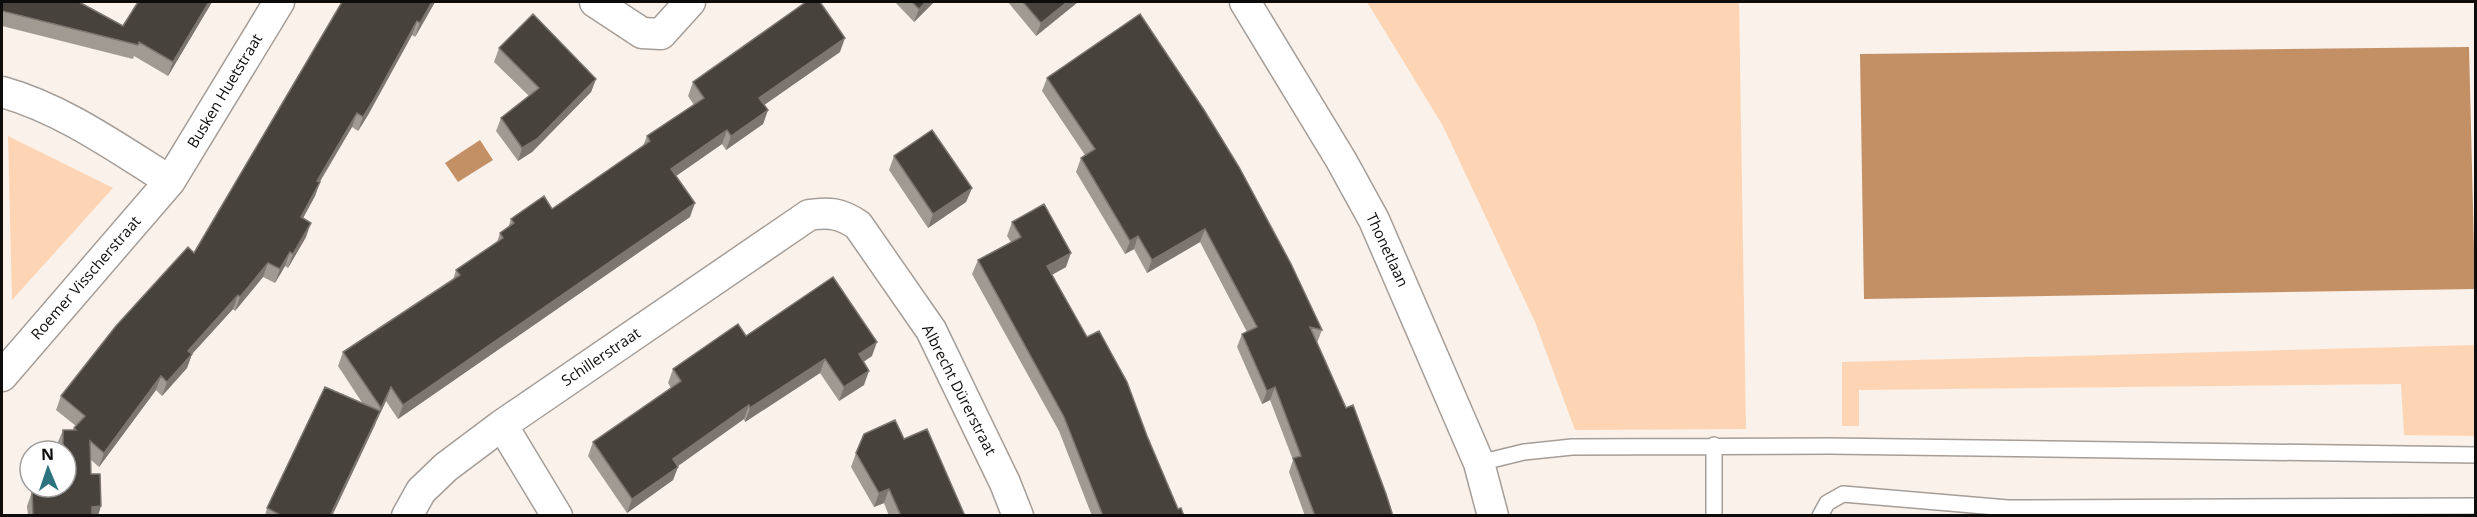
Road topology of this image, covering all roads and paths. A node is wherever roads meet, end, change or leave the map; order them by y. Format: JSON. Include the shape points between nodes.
{"nodes":[{"id":1,"x":279,"y":2,"type":"edge"},
{"id":2,"x":595,"y":2,"type":"edge"},
{"id":3,"x":690,"y":2,"type":"edge"},
{"id":4,"x":1245,"y":2,"type":"edge"},
{"id":5,"x":2,"y":92,"type":"edge"},
{"id":6,"x":170,"y":181,"type":"junction"},
{"id":7,"x":809,"y":215,"type":"joint"},
{"id":8,"x":2,"y":376,"type":"edge"},
{"id":9,"x":502,"y":425,"type":"junction"},
{"id":10,"x":1714,"y":445,"type":"junction"},
{"id":11,"x":2475,"y":455,"type":"edge"},
{"id":12,"x":1479,"y":463,"type":"junction"},
{"id":13,"x":2475,"y":506,"type":"edge"},
{"id":14,"x":407,"y":516,"type":"edge"},
{"id":15,"x":557,"y":516,"type":"edge"},
{"id":16,"x":1018,"y":516,"type":"edge"},
{"id":17,"x":1492,"y":516,"type":"edge"},
{"id":18,"x":1714,"y":516,"type":"edge"},
{"id":19,"x":1820,"y":516,"type":"edge"}],
"edges":[{"from":1,"to":6,"type":"street","name":"Busken Huetstraat"},
{"from":2,"to":3,"type":"street","via":[[642,33],[661,34]]},
{"from":4,"to":12,"type":"street","name":"Thonetlaan","via":[[1374,220]]},
{"from":5,"to":6,"type":"street","via":[[48,110],[101,138]]},
{"from":6,"to":8,"type":"street","name":"Roemer Visscherstraat"},
{"from":7,"to":9,"type":"street","name":"Schillerstraat"},
{"from":7,"to":16,"type":"street","name":"Albrecht Dürerstraat","via":[[844,215],[858,225],[931,330]]},
{"from":9,"to":14,"type":"street","name":"Schillerstraat","via":[[446,467],[421,491]]},
{"from":9,"to":15,"type":"street"},
{"from":10,"to":11,"type":"lane"},
{"from":10,"to":12,"type":"lane","via":[[1572,447],[1524,452]]},
{"from":10,"to":18,"type":"lane"},
{"from":12,"to":17,"type":"street","name":"Thonetlaan"},
{"from":13,"to":19,"type":"lane","via":[[2008,508],[1843,494],[1827,502]]}]}
